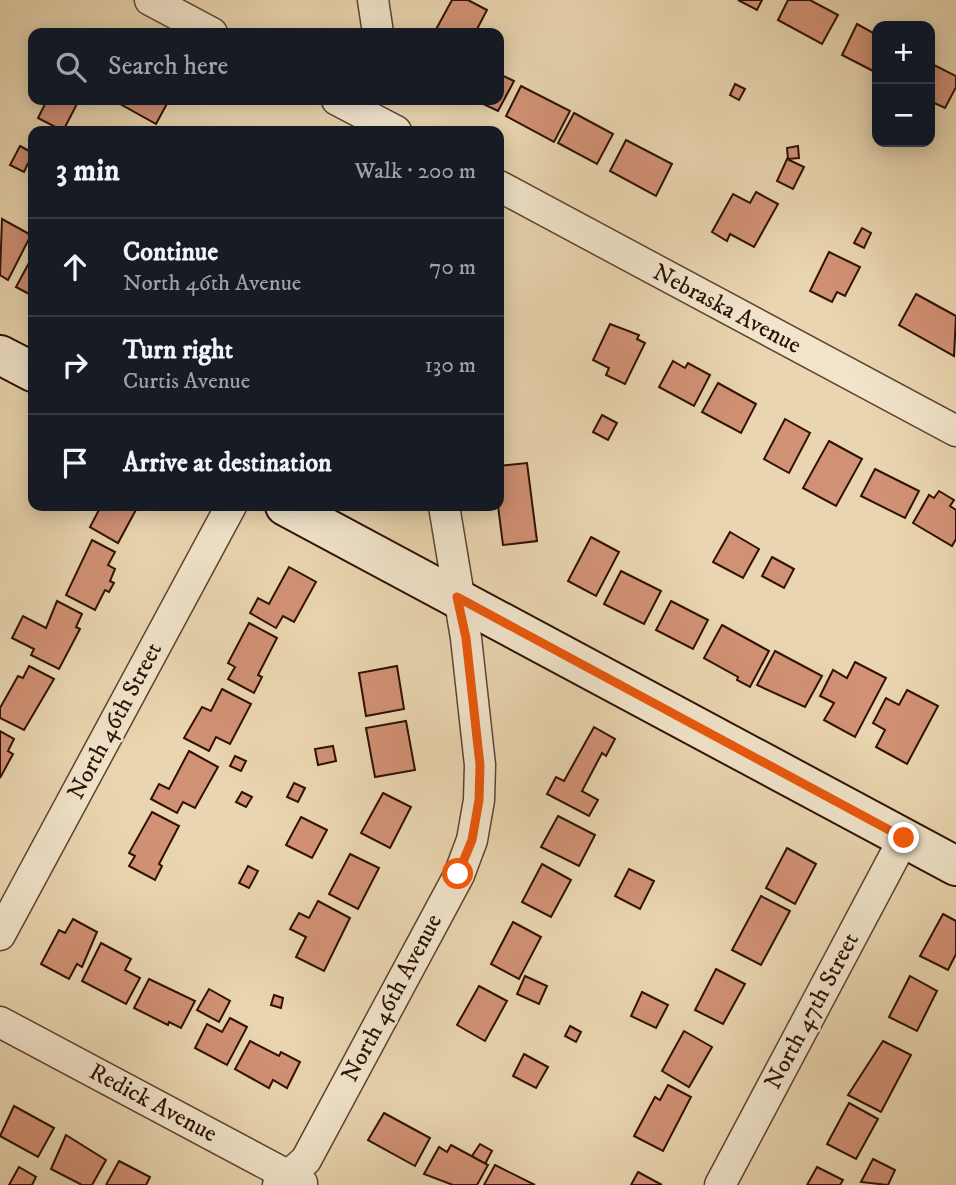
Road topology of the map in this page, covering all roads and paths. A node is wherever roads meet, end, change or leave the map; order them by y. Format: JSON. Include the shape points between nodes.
{"nodes":[{"id":1,"x":150,"y":0,"type":"edge"},
{"id":2,"x":373,"y":0,"type":"edge"},
{"id":3,"x":203,"y":28,"type":"edge"},
{"id":4,"x":377,"y":28,"type":"edge"},
{"id":5,"x":346,"y":105,"type":"edge"},
{"id":6,"x":389,"y":105,"type":"edge"},
{"id":7,"x":386,"y":126,"type":"edge"},
{"id":8,"x":392,"y":126,"type":"edge"},
{"id":9,"x":504,"y":189,"type":"edge"},
{"id":10,"x":0,"y":355,"type":"edge"},
{"id":11,"x":28,"y":369,"type":"edge"},
{"id":12,"x":956,"y":431,"type":"edge"},
{"id":13,"x":228,"y":511,"type":"edge"},
{"id":14,"x":294,"y":511,"type":"edge"},
{"id":15,"x":445,"y":511,"type":"edge"},
{"id":16,"x":457,"y":597,"type":"junction"},
{"id":17,"x":904,"y":838,"type":"junction"},
{"id":18,"x":956,"y":866,"type":"edge"},
{"id":19,"x":0,"y":935,"type":"edge"},
{"id":20,"x":0,"y":1022,"type":"edge"},
{"id":21,"x":291,"y":1182,"type":"edge"},
{"id":22,"x":720,"y":1185,"type":"edge"}],
"edges":[{"from":1,"to":3,"type":"street"},
{"from":2,"to":4,"type":"street"},
{"from":5,"to":7,"type":"street"},
{"from":6,"to":8,"type":"street"},
{"from":9,"to":12,"type":"street","name":"Nebraska Avenue"},
{"from":10,"to":11,"type":"street"},
{"from":13,"to":19,"type":"street","name":"North 46th Street"},
{"from":14,"to":16,"type":"street"},
{"from":15,"to":16,"type":"street","name":"North 46th Avenue"},
{"from":16,"to":17,"type":"street"},
{"from":16,"to":21,"type":"street","name":"North 46th Avenue","via":[[480,765],[472,840],[458,874]]},
{"from":17,"to":18,"type":"street"},
{"from":17,"to":22,"type":"street","name":"North 47th Street"},
{"from":20,"to":21,"type":"street","name":"Redick Avenue"}]}
